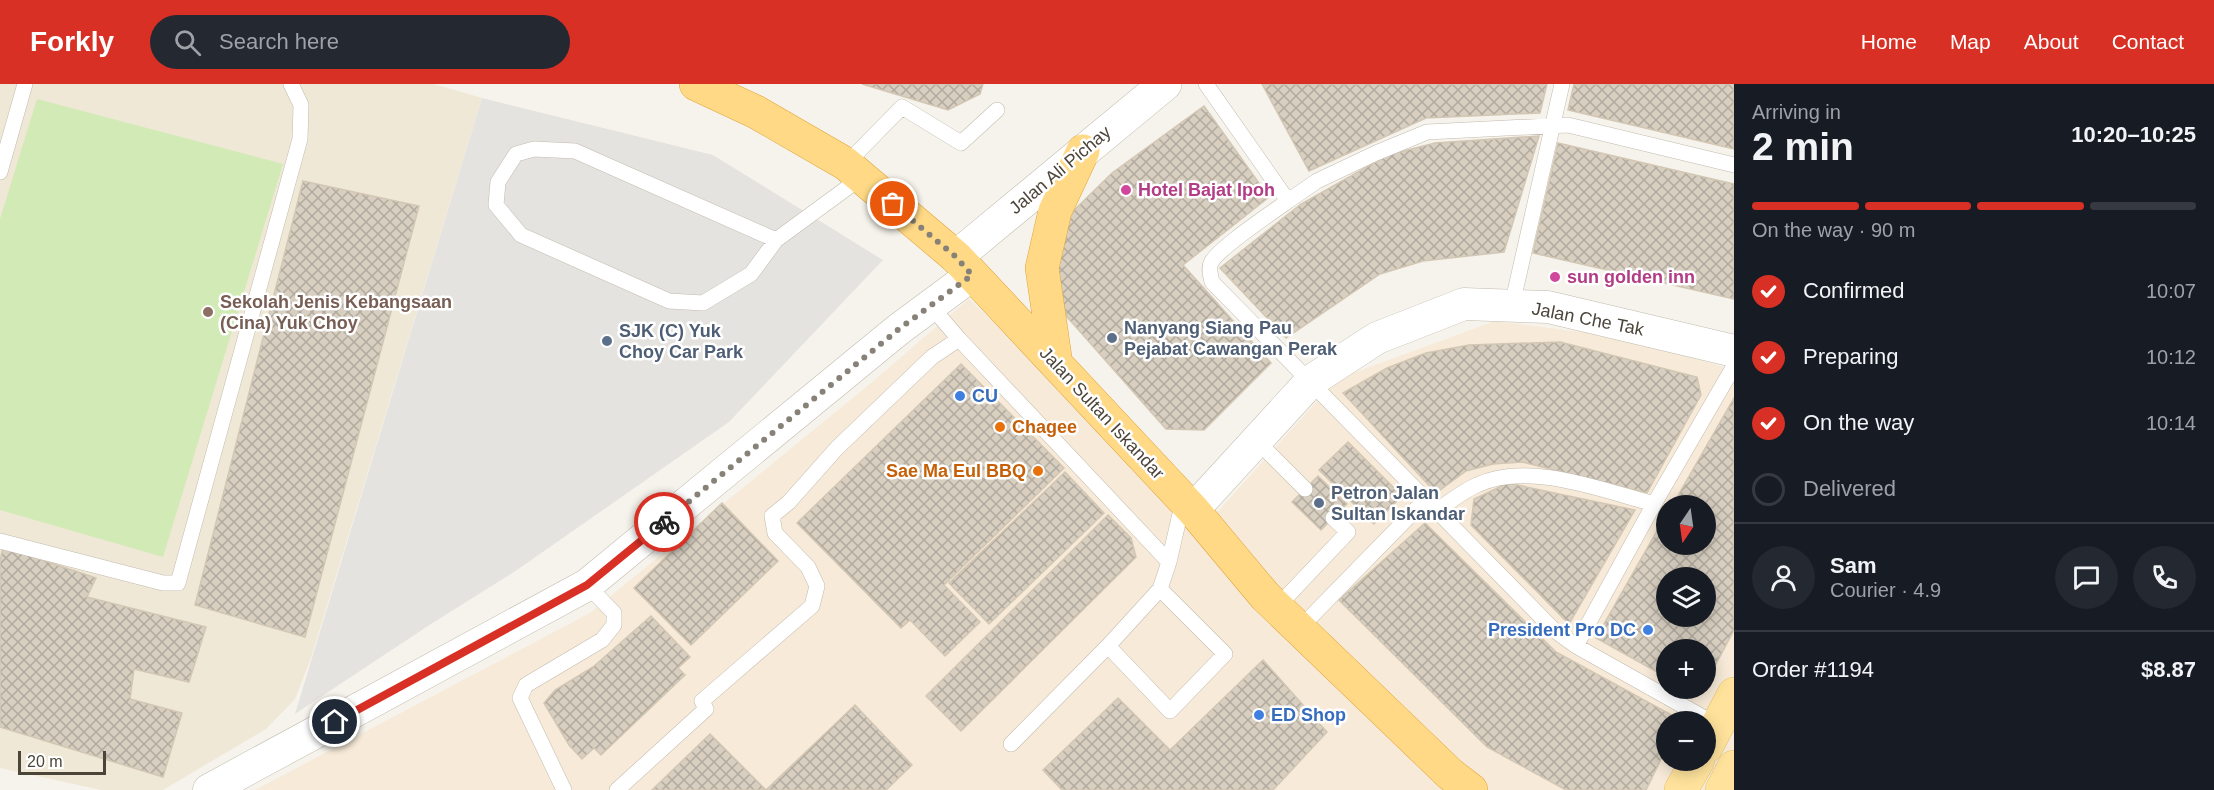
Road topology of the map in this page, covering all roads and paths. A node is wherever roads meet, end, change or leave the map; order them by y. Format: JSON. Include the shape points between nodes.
{"nodes":[{"id":1,"x":25,"y":84,"type":"edge"},
{"id":2,"x":291,"y":84,"type":"edge"},
{"id":3,"x":696,"y":84,"type":"edge"},
{"id":4,"x":1206,"y":84,"type":"edge"},
{"id":5,"x":1562,"y":84,"type":"edge"},
{"id":6,"x":1159,"y":86,"type":"edge"},
{"id":7,"x":997,"y":110,"type":"dead end"},
{"id":8,"x":1553,"y":126,"type":"junction"},
{"id":9,"x":1083,"y":151,"type":"junction"},
{"id":10,"x":1734,"y":165,"type":"edge"},
{"id":11,"x":854,"y":171,"type":"junction"},
{"id":12,"x":0,"y":172,"type":"edge"},
{"id":13,"x":1288,"y":201,"type":"junction"},
{"id":14,"x":776,"y":240,"type":"junction"},
{"id":15,"x":964,"y":266,"type":"junction"},
{"id":16,"x":930,"y":305,"type":"junction"},
{"id":17,"x":1512,"y":305,"type":"junction"},
{"id":18,"x":959,"y":339,"type":"junction"},
{"id":19,"x":1734,"y":351,"type":"edge"},
{"id":20,"x":1056,"y":364,"type":"junction"},
{"id":21,"x":1734,"y":366,"type":"edge"},
{"id":22,"x":1311,"y":381,"type":"junction"},
{"id":23,"x":1256,"y":440,"type":"junction"},
{"id":24,"x":1305,"y":489,"type":"dead end"},
{"id":25,"x":1654,"y":504,"type":"junction"},
{"id":26,"x":1188,"y":505,"type":"junction"},
{"id":27,"x":1432,"y":505,"type":"junction"},
{"id":28,"x":1333,"y":518,"type":"dead end"},
{"id":29,"x":0,"y":541,"type":"edge"},
{"id":30,"x":1169,"y":562,"type":"junction"},
{"id":31,"x":587,"y":585,"type":"junction"},
{"id":32,"x":1160,"y":589,"type":"junction"},
{"id":33,"x":1288,"y":618,"type":"junction"},
{"id":34,"x":1108,"y":646,"type":"junction"},
{"id":35,"x":1576,"y":646,"type":"junction"},
{"id":36,"x":1734,"y":694,"type":"edge"},
{"id":37,"x":1674,"y":711,"type":"edge"},
{"id":38,"x":1716,"y":727,"type":"edge"},
{"id":39,"x":1011,"y":744,"type":"dead end"},
{"id":40,"x":1734,"y":767,"type":"edge"},
{"id":41,"x":1692,"y":771,"type":"edge"},
{"id":42,"x":209,"y":790,"type":"edge"},
{"id":43,"x":564,"y":790,"type":"edge"},
{"id":44,"x":617,"y":790,"type":"edge"},
{"id":45,"x":1471,"y":790,"type":"edge"},
{"id":46,"x":1682,"y":790,"type":"edge"},
{"id":47,"x":1722,"y":790,"type":"edge"}],
"edges":[{"from":1,"to":12,"type":"lane"},
{"from":2,"to":29,"type":"lane","via":[[301,105],[300,139],[178,583]]},
{"from":3,"to":11,"type":"highway","name":"Jalan Sultan Iskandar","via":[[756,112]]},
{"from":4,"to":13,"type":"lane"},
{"from":5,"to":8,"type":"lane"},
{"from":6,"to":9,"type":"street","name":"Jalan Ali Pichay"},
{"from":7,"to":11,"type":"lane","via":[[961,143],[902,107]]},
{"from":8,"to":10,"type":"lane","via":[[1568,125]]},
{"from":8,"to":13,"type":"lane","via":[[1427,132],[1317,181]]},
{"from":8,"to":17,"type":"lane"},
{"from":9,"to":15,"type":"street","name":"Jalan Ali Pichay"},
{"from":9,"to":20,"type":"highway","via":[[1055,211],[1042,268]]},
{"from":11,"to":14,"type":"lane"},
{"from":11,"to":15,"type":"highway","name":"Jalan Sultan Iskandar"},
{"from":13,"to":22,"type":"lane","via":[[1221,252],[1210,263],[1210,273],[1212,282]]},
{"from":14,"to":14,"type":"lane","via":[[751,274],[703,303],[669,301],[521,235],[496,205],[498,182],[516,154],[534,148],[575,151]]},
{"from":15,"to":16,"type":"street"},
{"from":15,"to":20,"type":"highway","name":"Jalan Sultan Iskandar"},
{"from":16,"to":18,"type":"lane"},
{"from":16,"to":31,"type":"street"},
{"from":17,"to":19,"type":"street","name":"Jalan Che Tak","via":[[1548,307]]},
{"from":17,"to":22,"type":"street","name":"Jalan Che Tak","via":[[1464,304],[1377,338]]},
{"from":18,"to":30,"type":"lane"},
{"from":18,"to":44,"type":"lane","via":[[932,357],[772,516],[775,532],[808,567],[817,586],[812,606],[702,701],[706,709]]},
{"from":20,"to":26,"type":"highway","name":"Jalan Sultan Iskandar"},
{"from":21,"to":25,"type":"lane"},
{"from":22,"to":23,"type":"street","name":"Jalan Che Tak"},
{"from":22,"to":27,"type":"lane"},
{"from":23,"to":24,"type":"lane"},
{"from":23,"to":26,"type":"street","name":"Jalan Che Tak"},
{"from":25,"to":27,"type":"lane","via":[[1533,476],[1503,477]]},
{"from":25,"to":35,"type":"lane"},
{"from":26,"to":30,"type":"lane"},
{"from":26,"to":33,"type":"highway","name":"Jalan Sultan Iskandar"},
{"from":27,"to":33,"type":"lane"},
{"from":27,"to":35,"type":"lane","via":[[1554,630]]},
{"from":28,"to":33,"type":"lane","via":[[1348,532]]},
{"from":30,"to":32,"type":"lane"},
{"from":31,"to":42,"type":"street"},
{"from":31,"to":43,"type":"lane","via":[[614,613],[614,625],[602,640],[526,685],[520,698]]},
{"from":32,"to":34,"type":"lane"},
{"from":32,"to":34,"type":"lane","via":[[1225,654],[1170,711]]},
{"from":33,"to":45,"type":"highway","name":"Jalan Sultan Iskandar"},
{"from":34,"to":39,"type":"lane"},
{"from":35,"to":37,"type":"lane"},
{"from":36,"to":38,"type":"main road"},
{"from":40,"to":47,"type":"main road"},
{"from":41,"to":46,"type":"main road"}]}
